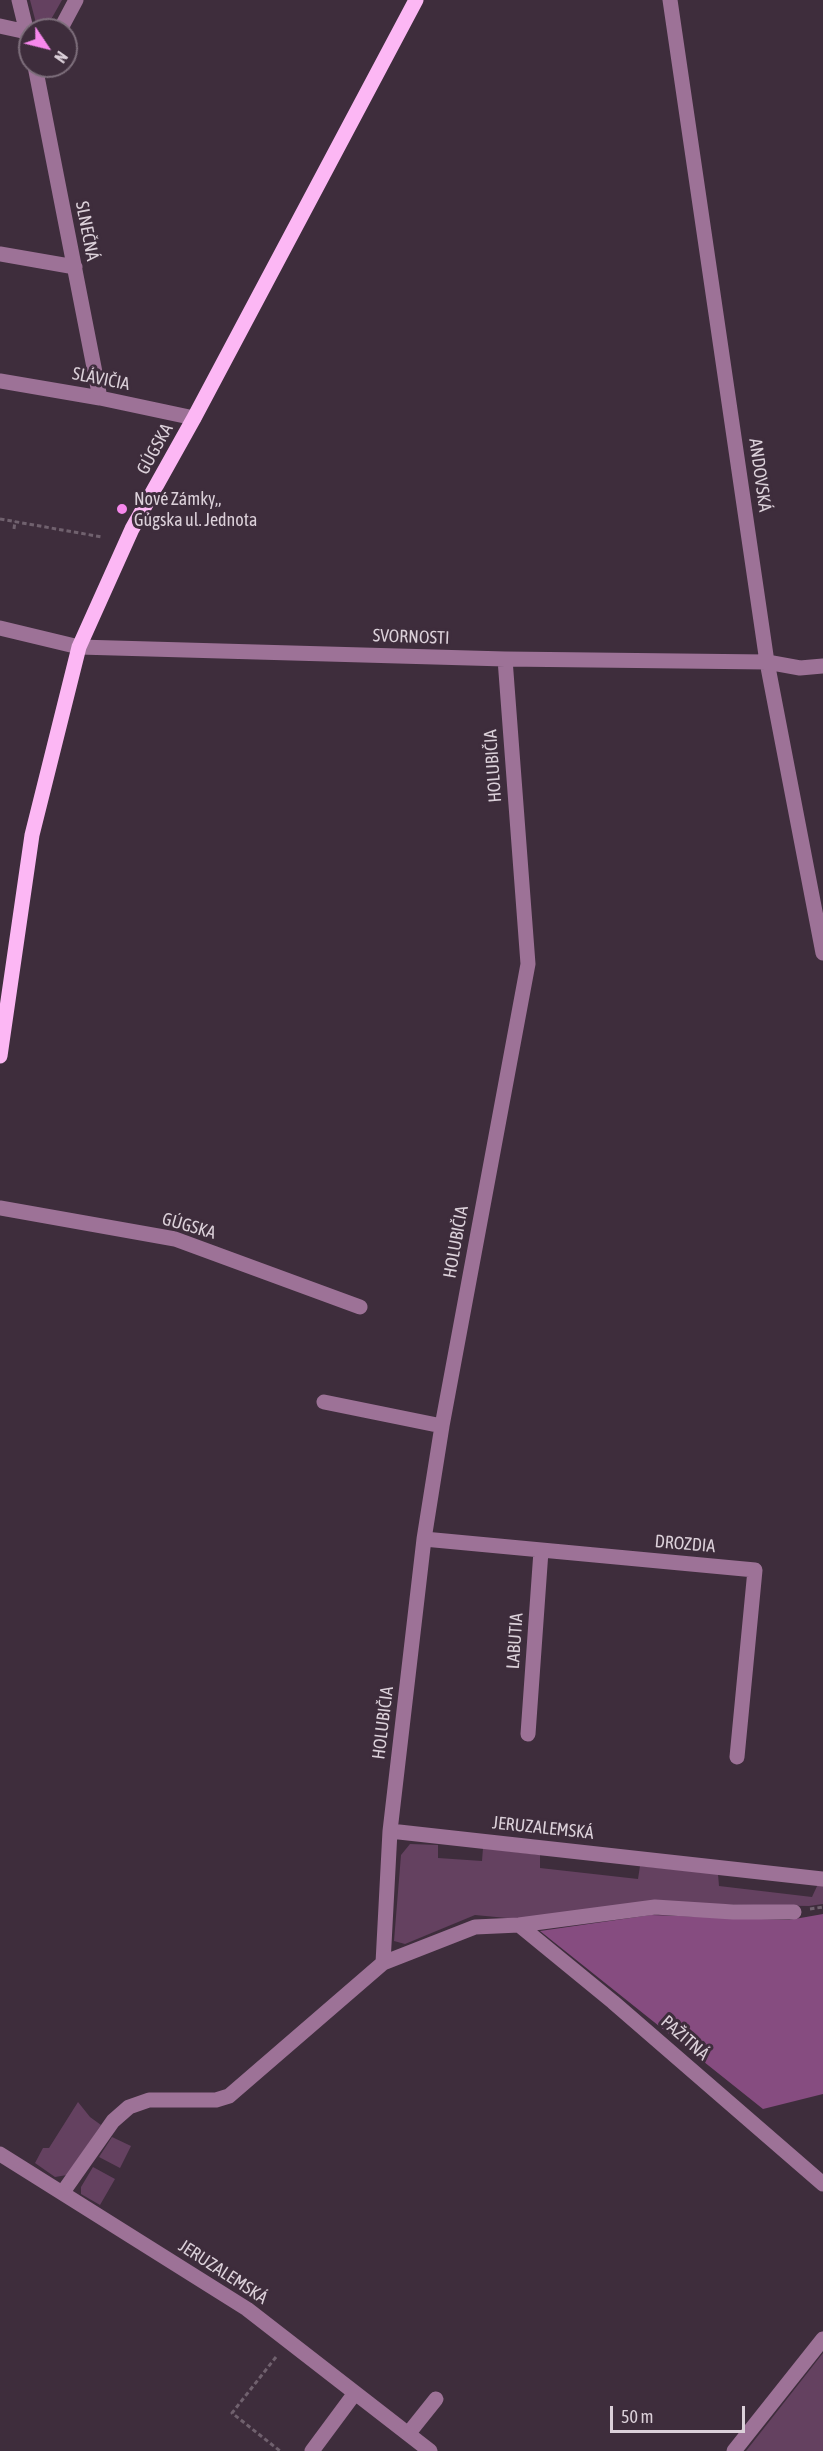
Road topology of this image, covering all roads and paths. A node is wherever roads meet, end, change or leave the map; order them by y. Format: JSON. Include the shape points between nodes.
{"nodes":[{"id":1,"x":19,"y":0,"type":"edge"},
{"id":2,"x":76,"y":0,"type":"edge"},
{"id":3,"x":417,"y":0,"type":"edge"},
{"id":4,"x":670,"y":0,"type":"edge"},
{"id":5,"x":23,"y":18,"type":"edge"},
{"id":6,"x":66,"y":18,"type":"edge"},
{"id":7,"x":0,"y":26,"type":"edge"},
{"id":8,"x":18,"y":34,"type":"edge"},
{"id":9,"x":39,"y":78,"type":"edge"},
{"id":10,"x":0,"y":254,"type":"edge"},
{"id":11,"x":75,"y":267,"type":"junction"},
{"id":12,"x":0,"y":381,"type":"edge"},
{"id":13,"x":100,"y":398,"type":"junction"},
{"id":14,"x":194,"y":418,"type":"junction"},
{"id":15,"x":0,"y":519,"type":"edge"},
{"id":16,"x":15,"y":521,"type":"junction"},
{"id":17,"x":14,"y":530,"type":"dead end"},
{"id":18,"x":102,"y":537,"type":"dead end"},
{"id":19,"x":0,"y":628,"type":"edge"},
{"id":20,"x":79,"y":647,"type":"junction"},
{"id":21,"x":505,"y":659,"type":"junction"},
{"id":22,"x":767,"y":662,"type":"junction"},
{"id":23,"x":823,"y":666,"type":"edge"},
{"id":24,"x":823,"y":953,"type":"edge"},
{"id":25,"x":4,"y":1004,"type":"edge"},
{"id":26,"x":0,"y":1056,"type":"edge"},
{"id":27,"x":0,"y":1208,"type":"edge"},
{"id":28,"x":360,"y":1307,"type":"dead end"},
{"id":29,"x":324,"y":1402,"type":"dead end"},
{"id":30,"x":442,"y":1426,"type":"junction"},
{"id":31,"x":424,"y":1539,"type":"junction"},
{"id":32,"x":541,"y":1551,"type":"junction"},
{"id":33,"x":528,"y":1734,"type":"dead end"},
{"id":34,"x":737,"y":1756,"type":"dead end"},
{"id":35,"x":390,"y":1831,"type":"junction"},
{"id":36,"x":823,"y":1879,"type":"edge"},
{"id":37,"x":794,"y":1912,"type":"dead end"},
{"id":38,"x":519,"y":1924,"type":"junction"},
{"id":39,"x":383,"y":1962,"type":"junction"},
{"id":40,"x":0,"y":2154,"type":"edge"},
{"id":41,"x":823,"y":2184,"type":"edge"},
{"id":42,"x":63,"y":2192,"type":"junction"},
{"id":43,"x":823,"y":2339,"type":"edge"},
{"id":44,"x":276,"y":2357,"type":"dead end"},
{"id":45,"x":355,"y":2393,"type":"junction"},
{"id":46,"x":436,"y":2399,"type":"dead end"},
{"id":47,"x":408,"y":2434,"type":"junction"},
{"id":48,"x":280,"y":2451,"type":"edge"},
{"id":49,"x":312,"y":2451,"type":"edge"},
{"id":50,"x":430,"y":2451,"type":"edge"},
{"id":51,"x":734,"y":2451,"type":"edge"}],
"edges":[{"from":1,"to":5,"type":"street"},
{"from":2,"to":6,"type":"street"},
{"from":3,"to":14,"type":"main road","name":"GÚGSKA"},
{"from":4,"to":22,"type":"street","name":"ANDOVSKÁ"},
{"from":7,"to":8,"type":"street"},
{"from":9,"to":11,"type":"street","name":"SLNEČNÁ"},
{"from":10,"to":11,"type":"street"},
{"from":11,"to":13,"type":"street","name":"SLNEČNÁ"},
{"from":12,"to":13,"type":"street","name":"SLÁVIČIA"},
{"from":13,"to":14,"type":"street","name":"SLÁVIČIA"},
{"from":14,"to":20,"type":"main road","name":"GÚGSKA","via":[[132,529]]},
{"from":15,"to":16,"type":"path"},
{"from":16,"to":17,"type":"path"},
{"from":16,"to":18,"type":"path"},
{"from":19,"to":20,"type":"street","name":"SVORNOSTI"},
{"from":20,"to":21,"type":"street","name":"SVORNOSTI"},
{"from":20,"to":25,"type":"main road","name":"GÚGSKA","via":[[32,835]]},
{"from":21,"to":22,"type":"street","name":"SVORNOSTI"},
{"from":21,"to":30,"type":"street","name":"HOLUBIČIA","via":[[528,964]]},
{"from":22,"to":23,"type":"street","name":"SVORNOSTI","via":[[800,668]]},
{"from":22,"to":24,"type":"street","name":"ANDOVSKÁ"},
{"from":25,"to":26,"type":"main road","name":"GÚGSKA"},
{"from":27,"to":28,"type":"street","name":"GÚGSKA","via":[[175,1239]]},
{"from":29,"to":30,"type":"street"},
{"from":30,"to":31,"type":"street","name":"HOLUBIČIA"},
{"from":31,"to":32,"type":"street","name":"DROZDIA"},
{"from":31,"to":35,"type":"street","name":"HOLUBIČIA"},
{"from":32,"to":33,"type":"street","name":"LABUTIA"},
{"from":32,"to":34,"type":"street","name":"DROZDIA","via":[[755,1569]]},
{"from":35,"to":36,"type":"street","name":"JERUZALEMSKÁ"},
{"from":35,"to":39,"type":"street"},
{"from":37,"to":38,"type":"street","via":[[655,1907]]},
{"from":38,"to":39,"type":"street","via":[[475,1927]]},
{"from":38,"to":41,"type":"street","name":"PAŽITNÁ"},
{"from":39,"to":42,"type":"street","via":[[229,2096],[216,2100],[149,2100],[129,2107],[113,2121]]},
{"from":40,"to":42,"type":"street","name":"JERUZALEMSKÁ"},
{"from":42,"to":45,"type":"street","name":"JERUZALEMSKÁ","via":[[247,2310]]},
{"from":43,"to":51,"type":"street"},
{"from":44,"to":48,"type":"path","via":[[232,2413]]},
{"from":45,"to":47,"type":"street","name":"JERUZALEMSKÁ"},
{"from":45,"to":49,"type":"street"},
{"from":46,"to":47,"type":"street"},
{"from":47,"to":50,"type":"street","name":"JERUZALEMSKÁ"}]}
